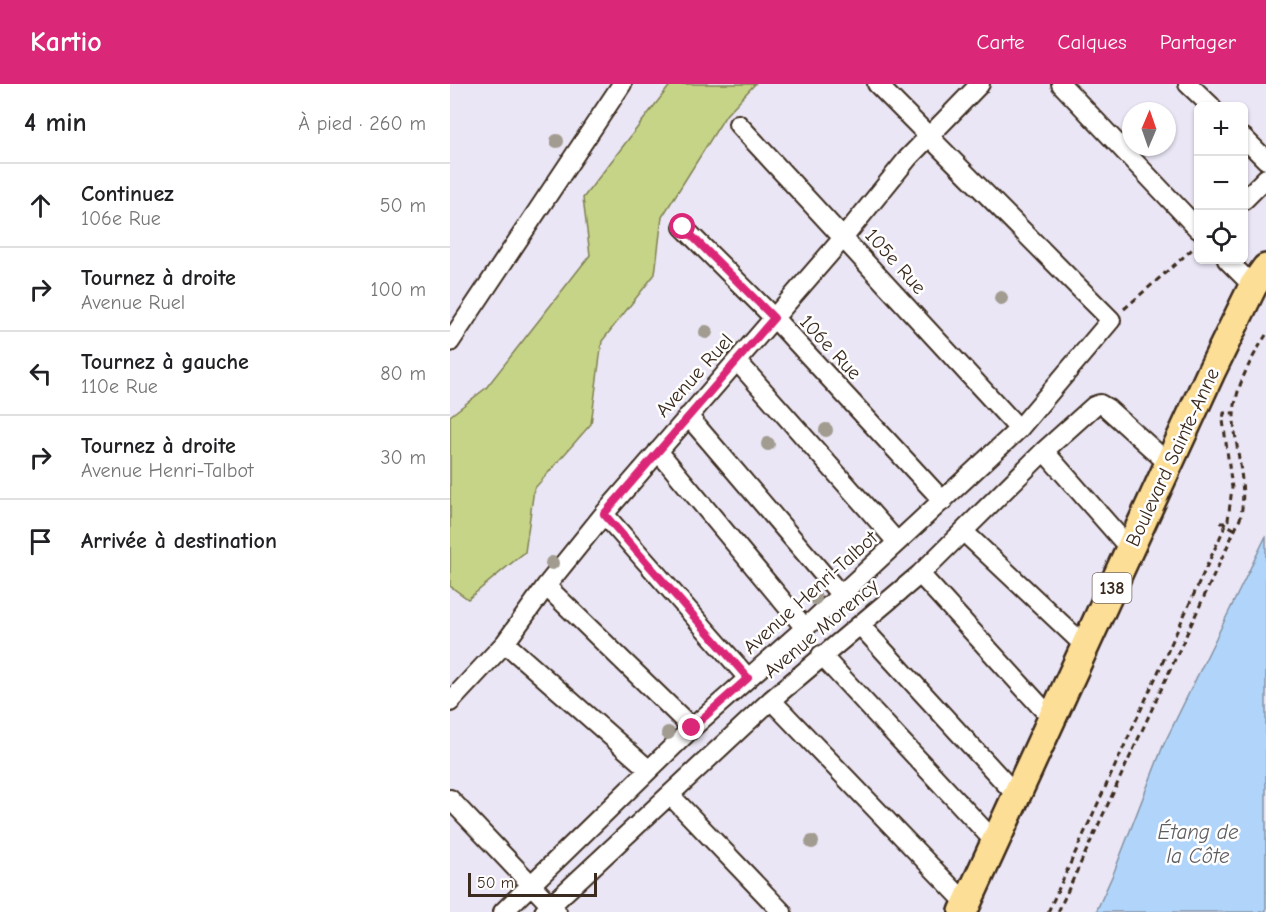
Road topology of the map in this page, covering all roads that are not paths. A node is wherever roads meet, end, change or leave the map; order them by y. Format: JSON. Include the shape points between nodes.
{"nodes":[{"id":1,"x":622,"y":84,"type":"edge"},
{"id":2,"x":877,"y":84,"type":"edge"},
{"id":3,"x":980,"y":84,"type":"edge"},
{"id":4,"x":1060,"y":84,"type":"edge"},
{"id":5,"x":1188,"y":84,"type":"edge"},
{"id":6,"x":1207,"y":102,"type":"edge"},
{"id":7,"x":738,"y":124,"type":"dead end"},
{"id":8,"x":930,"y":135,"type":"junction"},
{"id":9,"x":1248,"y":142,"type":"edge"},
{"id":10,"x":1266,"y":160,"type":"edge"},
{"id":11,"x":1266,"y":178,"type":"edge"},
{"id":12,"x":1248,"y":196,"type":"edge"},
{"id":13,"x":1194,"y":226,"type":"edge"},
{"id":14,"x":683,"y":227,"type":"dead end"},
{"id":15,"x":844,"y":237,"type":"junction"},
{"id":16,"x":1235,"y":264,"type":"edge"},
{"id":17,"x":1259,"y":277,"type":"edge"},
{"id":18,"x":774,"y":318,"type":"junction"},
{"id":19,"x":450,"y":342,"type":"edge"},
{"id":20,"x":737,"y":361,"type":"junction"},
{"id":21,"x":688,"y":416,"type":"junction"},
{"id":22,"x":1019,"y":429,"type":"junction"},
{"id":23,"x":658,"y":451,"type":"junction"},
{"id":24,"x":1044,"y":451,"type":"junction"},
{"id":25,"x":1169,"y":464,"type":"junction"},
{"id":26,"x":942,"y":501,"type":"junction"},
{"id":27,"x":604,"y":514,"type":"junction"},
{"id":28,"x":964,"y":532,"type":"junction"},
{"id":29,"x":897,"y":543,"type":"junction"},
{"id":30,"x":1130,"y":549,"type":"junction"},
{"id":31,"x":920,"y":574,"type":"junction"},
{"id":32,"x":546,"y":586,"type":"junction"},
{"id":33,"x":840,"y":594,"type":"junction"},
{"id":34,"x":860,"y":625,"type":"junction"},
{"id":35,"x":805,"y":628,"type":"junction"},
{"id":36,"x":505,"y":643,"type":"junction"},
{"id":37,"x":1085,"y":646,"type":"junction"},
{"id":38,"x":821,"y":655,"type":"junction"},
{"id":39,"x":748,"y":678,"type":"junction"},
{"id":40,"x":771,"y":700,"type":"junction"},
{"id":41,"x":450,"y":702,"type":"edge"},
{"id":42,"x":1052,"y":719,"type":"junction"},
{"id":43,"x":692,"y":728,"type":"junction"},
{"id":44,"x":648,"y":769,"type":"junction"},
{"id":45,"x":670,"y":795,"type":"junction"},
{"id":46,"x":1017,"y":796,"type":"junction"},
{"id":47,"x":450,"y":799,"type":"edge"},
{"id":48,"x":995,"y":842,"type":"junction"},
{"id":49,"x":532,"y":884,"type":"junction"},
{"id":50,"x":965,"y":908,"type":"edge"},
{"id":51,"x":551,"y":910,"type":"edge"},
{"id":52,"x":503,"y":912,"type":"edge"},
{"id":53,"x":782,"y":912,"type":"edge"}],
"edges":[{"from":1,"to":19,"type":"street"},
{"from":2,"to":8,"type":"street"},
{"from":3,"to":8,"type":"street","name":"Avenue Ruel"},
{"from":4,"to":13,"type":"street"},
{"from":5,"to":6,"type":"street"},
{"from":7,"to":15,"type":"street","name":"105e Rue"},
{"from":8,"to":15,"type":"street","name":"Avenue Ruel"},
{"from":8,"to":22,"type":"street","name":"Avenue Henri-Talbot","via":[[1111,320]]},
{"from":9,"to":10,"type":"street"},
{"from":11,"to":12,"type":"street"},
{"from":14,"to":18,"type":"street","name":"106e Rue"},
{"from":15,"to":18,"type":"street","name":"Avenue Ruel"},
{"from":15,"to":22,"type":"street","name":"105e Rue"},
{"from":16,"to":17,"type":"street"},
{"from":17,"to":25,"type":"main road","name":"Boulevard Sainte-Anne","number":"138"},
{"from":18,"to":20,"type":"street","name":"Avenue Ruel"},
{"from":18,"to":26,"type":"street","name":"106e Rue"},
{"from":20,"to":21,"type":"street","name":"Avenue Ruel"},
{"from":20,"to":29,"type":"street"},
{"from":21,"to":23,"type":"street","name":"Avenue Ruel"},
{"from":21,"to":33,"type":"street"},
{"from":22,"to":26,"type":"street","name":"Avenue Henri-Talbot"},
{"from":23,"to":27,"type":"street","name":"Avenue Ruel"},
{"from":23,"to":35,"type":"street"},
{"from":24,"to":25,"type":"street","name":"Avenue Morency","via":[[1100,404]]},
{"from":24,"to":28,"type":"street","name":"Avenue Morency"},
{"from":24,"to":30,"type":"street"},
{"from":25,"to":30,"type":"main road","name":"Boulevard Sainte-Anne","number":"138"},
{"from":26,"to":29,"type":"street","name":"Avenue Henri-Talbot"},
{"from":27,"to":32,"type":"street","name":"Avenue Ruel"},
{"from":27,"to":39,"type":"street"},
{"from":28,"to":31,"type":"street","name":"Avenue Morency"},
{"from":28,"to":37,"type":"street"},
{"from":29,"to":33,"type":"street","name":"Avenue Henri-Talbot"},
{"from":30,"to":37,"type":"main road","name":"Boulevard Sainte-Anne","number":"138"},
{"from":31,"to":34,"type":"street","name":"Avenue Morency"},
{"from":31,"to":42,"type":"street"},
{"from":32,"to":36,"type":"street","name":"Avenue Ruel"},
{"from":32,"to":43,"type":"street"},
{"from":33,"to":35,"type":"street","name":"Avenue Henri-Talbot"},
{"from":34,"to":38,"type":"street","name":"Avenue Morency"},
{"from":34,"to":46,"type":"street"},
{"from":35,"to":39,"type":"street","name":"Avenue Henri-Talbot"},
{"from":36,"to":41,"type":"street","name":"Avenue Ruel"},
{"from":36,"to":44,"type":"street"},
{"from":37,"to":42,"type":"main road","name":"Boulevard Sainte-Anne","number":"138"},
{"from":38,"to":40,"type":"street","name":"Avenue Morency"},
{"from":38,"to":48,"type":"street"},
{"from":39,"to":43,"type":"street","name":"Avenue Henri-Talbot"},
{"from":40,"to":45,"type":"street","name":"Avenue Morency"},
{"from":40,"to":50,"type":"street"},
{"from":42,"to":46,"type":"main road","name":"Boulevard Sainte-Anne","number":"138"},
{"from":43,"to":44,"type":"street","name":"Avenue Henri-Talbot"},
{"from":44,"to":49,"type":"street","name":"Avenue Henri-Talbot"},
{"from":45,"to":51,"type":"street","name":"Avenue Morency"},
{"from":45,"to":53,"type":"street"},
{"from":46,"to":48,"type":"main road","name":"Boulevard Sainte-Anne","number":"138"},
{"from":47,"to":49,"type":"street"},
{"from":48,"to":50,"type":"main road","name":"Boulevard Sainte-Anne","number":"138"},
{"from":49,"to":51,"type":"street"},
{"from":49,"to":52,"type":"street","name":"Avenue Henri-Talbot"}]}
